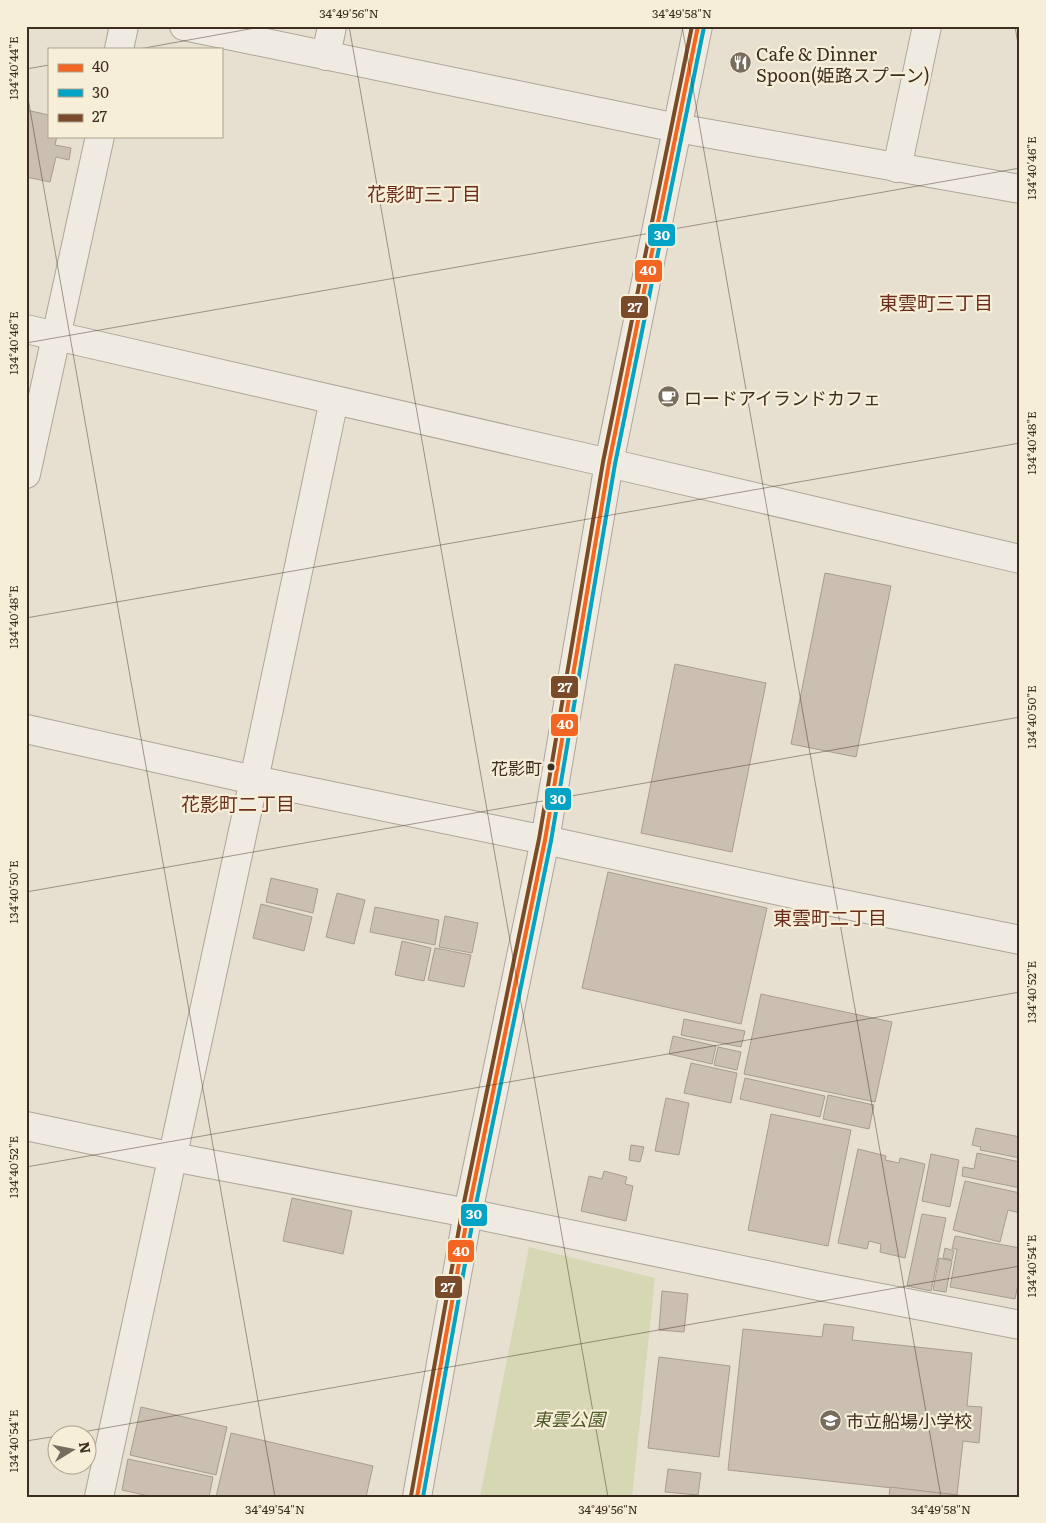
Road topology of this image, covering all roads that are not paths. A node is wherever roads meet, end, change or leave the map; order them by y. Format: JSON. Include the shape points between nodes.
{"nodes":[{"id":1,"x":124,"y":26,"type":"edge"},
{"id":2,"x":184,"y":26,"type":"edge"},
{"id":3,"x":332,"y":26,"type":"edge"},
{"id":4,"x":698,"y":26,"type":"edge"},
{"id":5,"x":927,"y":26,"type":"edge"},
{"id":6,"x":119,"y":48,"type":"edge"},
{"id":7,"x":326,"y":56,"type":"junction"},
{"id":8,"x":677,"y":128,"type":"junction"},
{"id":9,"x":100,"y":138,"type":"edge"},
{"id":10,"x":897,"y":168,"type":"junction"},
{"id":11,"x":1020,"y":189,"type":"edge"},
{"id":12,"x":26,"y":329,"type":"edge"},
{"id":13,"x":56,"y":336,"type":"junction"},
{"id":14,"x":334,"y":400,"type":"junction"},
{"id":15,"x":609,"y":463,"type":"junction"},
{"id":16,"x":26,"y":474,"type":"edge"},
{"id":17,"x":1020,"y":559,"type":"edge"},
{"id":18,"x":26,"y":729,"type":"edge"},
{"id":19,"x":254,"y":780,"type":"junction"},
{"id":20,"x":544,"y":840,"type":"junction"},
{"id":21,"x":1020,"y":940,"type":"edge"},
{"id":22,"x":26,"y":1126,"type":"edge"},
{"id":23,"x":172,"y":1157,"type":"junction"},
{"id":24,"x":468,"y":1212,"type":"junction"},
{"id":25,"x":1020,"y":1325,"type":"edge"},
{"id":26,"x":99,"y":1497,"type":"edge"},
{"id":27,"x":417,"y":1497,"type":"edge"}],
"edges":[{"from":1,"to":6,"type":"street"},
{"from":2,"to":7,"type":"street"},
{"from":3,"to":7,"type":"street"},
{"from":4,"to":8,"type":"street"},
{"from":5,"to":10,"type":"street"},
{"from":7,"to":8,"type":"street"},
{"from":8,"to":10,"type":"street"},
{"from":8,"to":15,"type":"street"},
{"from":9,"to":13,"type":"street"},
{"from":10,"to":11,"type":"street"},
{"from":12,"to":13,"type":"street"},
{"from":13,"to":14,"type":"street"},
{"from":13,"to":16,"type":"street"},
{"from":14,"to":15,"type":"street"},
{"from":14,"to":19,"type":"street"},
{"from":15,"to":17,"type":"street"},
{"from":15,"to":20,"type":"street"},
{"from":18,"to":19,"type":"street"},
{"from":19,"to":20,"type":"street"},
{"from":19,"to":23,"type":"street"},
{"from":20,"to":21,"type":"street"},
{"from":20,"to":24,"type":"street"},
{"from":22,"to":23,"type":"street"},
{"from":23,"to":24,"type":"street"},
{"from":23,"to":26,"type":"street"},
{"from":24,"to":25,"type":"street"},
{"from":24,"to":27,"type":"street"}]}
